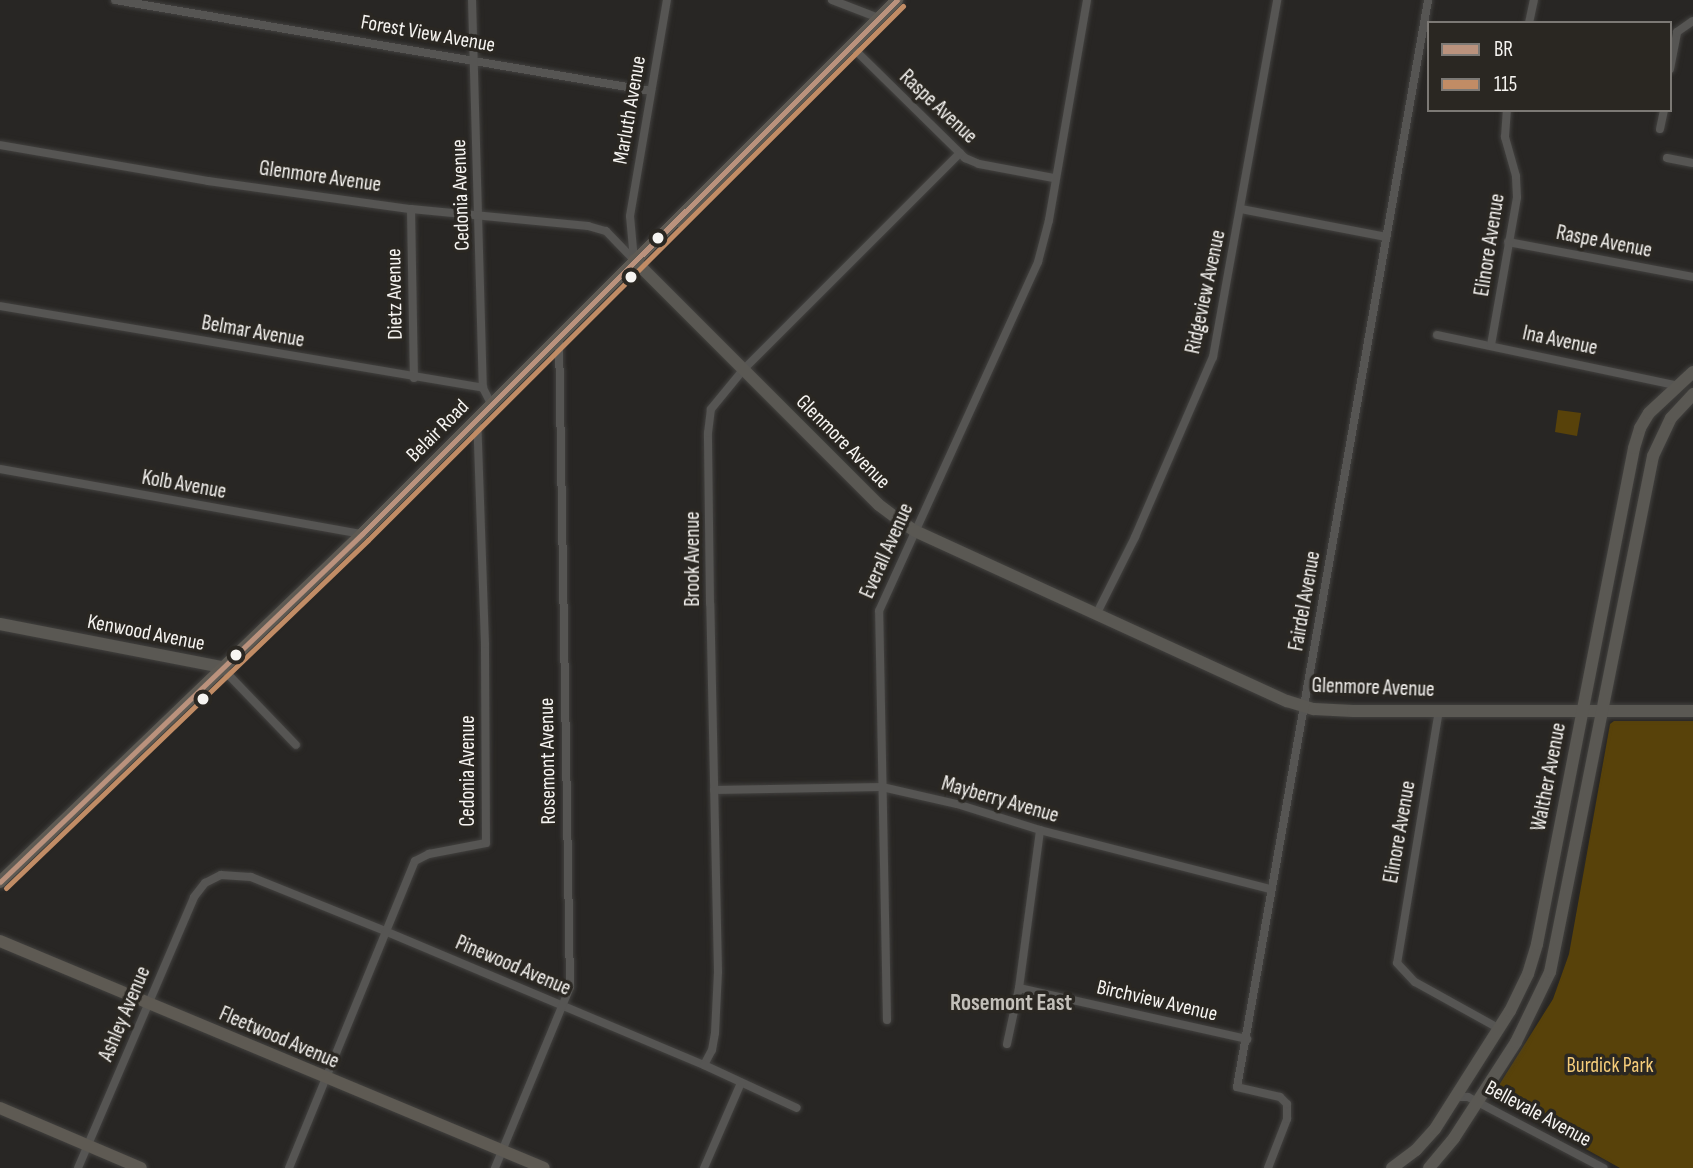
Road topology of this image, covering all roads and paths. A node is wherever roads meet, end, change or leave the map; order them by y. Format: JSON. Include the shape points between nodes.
{"nodes":[{"id":1,"x":115,"y":0,"type":"edge"},
{"id":2,"x":472,"y":0,"type":"edge"},
{"id":3,"x":667,"y":0,"type":"edge"},
{"id":4,"x":832,"y":0,"type":"edge"},
{"id":5,"x":897,"y":0,"type":"edge"},
{"id":6,"x":1087,"y":0,"type":"edge"},
{"id":7,"x":1277,"y":0,"type":"edge"},
{"id":8,"x":1428,"y":0,"type":"edge"},
{"id":9,"x":1534,"y":0,"type":"edge"},
{"id":10,"x":879,"y":18,"type":"junction"},
{"id":11,"x":1529,"y":21,"type":"edge"},
{"id":12,"x":1693,"y":21,"type":"edge"},
{"id":13,"x":850,"y":46,"type":"junction"},
{"id":14,"x":1672,"y":58,"type":"edge"},
{"id":15,"x":473,"y":60,"type":"junction"},
{"id":16,"x":651,"y":91,"type":"junction"},
{"id":17,"x":1507,"y":112,"type":"edge"},
{"id":18,"x":1664,"y":112,"type":"edge"},
{"id":19,"x":1660,"y":130,"type":"dead end"},
{"id":20,"x":0,"y":145,"type":"edge"},
{"id":21,"x":960,"y":153,"type":"junction"},
{"id":22,"x":1667,"y":158,"type":"dead end"},
{"id":23,"x":1693,"y":163,"type":"edge"},
{"id":24,"x":1054,"y":178,"type":"junction"},
{"id":25,"x":411,"y":209,"type":"junction"},
{"id":26,"x":1241,"y":209,"type":"junction"},
{"id":27,"x":480,"y":216,"type":"junction"},
{"id":28,"x":630,"y":227,"type":"junction"},
{"id":29,"x":612,"y":236,"type":"junction"},
{"id":30,"x":1385,"y":237,"type":"junction"},
{"id":31,"x":1508,"y":242,"type":"junction"},
{"id":32,"x":634,"y":260,"type":"junction"},
{"id":33,"x":1693,"y":277,"type":"edge"},
{"id":34,"x":0,"y":306,"type":"edge"},
{"id":35,"x":1437,"y":335,"type":"dead end"},
{"id":36,"x":559,"y":338,"type":"junction"},
{"id":37,"x":1491,"y":345,"type":"junction"},
{"id":38,"x":743,"y":370,"type":"junction"},
{"id":39,"x":1693,"y":372,"type":"edge"},
{"id":40,"x":414,"y":377,"type":"junction"},
{"id":41,"x":1675,"y":385,"type":"junction"},
{"id":42,"x":483,"y":388,"type":"junction"},
{"id":43,"x":1693,"y":394,"type":"edge"},
{"id":44,"x":491,"y":404,"type":"junction"},
{"id":45,"x":477,"y":418,"type":"junction"},
{"id":46,"x":0,"y":469,"type":"edge"},
{"id":47,"x":915,"y":531,"type":"junction"},
{"id":48,"x":362,"y":534,"type":"junction"},
{"id":49,"x":1097,"y":613,"type":"junction"},
{"id":50,"x":0,"y":624,"type":"edge"},
{"id":51,"x":221,"y":667,"type":"junction"},
{"id":52,"x":1304,"y":706,"type":"junction"},
{"id":53,"x":1439,"y":710,"type":"junction"},
{"id":54,"x":1581,"y":711,"type":"junction"},
{"id":55,"x":1603,"y":711,"type":"junction"},
{"id":56,"x":1693,"y":711,"type":"edge"},
{"id":57,"x":296,"y":745,"type":"dead end"},
{"id":58,"x":882,"y":787,"type":"junction"},
{"id":59,"x":714,"y":790,"type":"junction"},
{"id":60,"x":1040,"y":831,"type":"junction"},
{"id":61,"x":211,"y":879,"type":"joint"},
{"id":62,"x":0,"y":882,"type":"edge"},
{"id":63,"x":1270,"y":889,"type":"junction"},
{"id":64,"x":385,"y":931,"type":"junction"},
{"id":65,"x":0,"y":941,"type":"edge"},
{"id":66,"x":1019,"y":988,"type":"junction"},
{"id":67,"x":148,"y":1004,"type":"junction"},
{"id":68,"x":564,"y":1006,"type":"junction"},
{"id":69,"x":887,"y":1020,"type":"dead end"},
{"id":70,"x":1498,"y":1028,"type":"junction"},
{"id":71,"x":1247,"y":1040,"type":"junction"},
{"id":72,"x":1007,"y":1044,"type":"dead end"},
{"id":73,"x":704,"y":1065,"type":"junction"},
{"id":74,"x":326,"y":1079,"type":"junction"},
{"id":75,"x":741,"y":1083,"type":"junction"},
{"id":76,"x":1456,"y":1097,"type":"junction"},
{"id":77,"x":1476,"y":1102,"type":"junction"},
{"id":78,"x":0,"y":1108,"type":"edge"},
{"id":79,"x":797,"y":1108,"type":"dead end"},
{"id":80,"x":87,"y":1145,"type":"junction"},
{"id":81,"x":503,"y":1150,"type":"junction"},
{"id":82,"x":1583,"y":1158,"type":"junction"},
{"id":83,"x":78,"y":1168,"type":"edge"},
{"id":84,"x":141,"y":1168,"type":"edge"},
{"id":85,"x":289,"y":1168,"type":"edge"},
{"id":86,"x":495,"y":1168,"type":"edge"},
{"id":87,"x":544,"y":1168,"type":"edge"},
{"id":88,"x":704,"y":1168,"type":"edge"},
{"id":89,"x":1268,"y":1168,"type":"edge"},
{"id":90,"x":1392,"y":1168,"type":"edge"},
{"id":91,"x":1429,"y":1168,"type":"edge"},
{"id":92,"x":1578,"y":1168,"type":"edge"},
{"id":93,"x":1603,"y":1168,"type":"edge"}],
"edges":[{"from":1,"to":15,"type":"street","name":"Forest View Avenue"},
{"from":2,"to":15,"type":"street","name":"Cedonia Avenue"},
{"from":3,"to":16,"type":"street","name":"Marluth Avenue"},
{"from":4,"to":10,"type":"street"},
{"from":5,"to":10,"type":"main road","name":"Belair Road"},
{"from":6,"to":24,"type":"street","name":"Everall Avenue"},
{"from":7,"to":26,"type":"street","name":"Ridgeview Avenue"},
{"from":8,"to":30,"type":"street","name":"Fairdel Avenue"},
{"from":9,"to":11,"type":"street"},
{"from":10,"to":13,"type":"main road","name":"Belair Road"},
{"from":12,"to":14,"type":"street","via":[[1677,32]]},
{"from":13,"to":21,"type":"street","name":"Raspe Avenue"},
{"from":13,"to":32,"type":"main road","name":"Belair Road"},
{"from":15,"to":16,"type":"street","name":"Forest View Avenue"},
{"from":15,"to":27,"type":"street","name":"Cedonia Avenue"},
{"from":16,"to":28,"type":"street","name":"Marluth Avenue"},
{"from":17,"to":31,"type":"street","name":"Elinore Avenue","via":[[1505,137],[1517,186]]},
{"from":18,"to":19,"type":"street"},
{"from":20,"to":25,"type":"street","name":"Glenmore Avenue","via":[[208,181]]},
{"from":21,"to":24,"type":"street","name":"Raspe Avenue","via":[[979,164]]},
{"from":21,"to":38,"type":"street","name":"Brook Avenue"},
{"from":22,"to":23,"type":"street"},
{"from":24,"to":47,"type":"street","name":"Everall Avenue","via":[[1038,262]]},
{"from":25,"to":27,"type":"street","name":"Glenmore Avenue"},
{"from":25,"to":40,"type":"street","name":"Dietz Avenue"},
{"from":26,"to":30,"type":"street"},
{"from":26,"to":49,"type":"street","name":"Ridgeview Avenue","via":[[1213,357]]},
{"from":27,"to":29,"type":"street","name":"Glenmore Avenue","via":[[588,226]]},
{"from":27,"to":42,"type":"street","name":"Cedonia Avenue"},
{"from":28,"to":29,"type":"street"},
{"from":28,"to":32,"type":"street","name":"Marluth Avenue"},
{"from":29,"to":32,"type":"street","name":"Glenmore Avenue"},
{"from":30,"to":52,"type":"street","name":"Fairdel Avenue"},
{"from":31,"to":33,"type":"street","name":"Raspe Avenue"},
{"from":31,"to":37,"type":"street","name":"Elinore Avenue"},
{"from":32,"to":36,"type":"main road","name":"Belair Road"},
{"from":32,"to":38,"type":"main road","name":"Glenmore Avenue"},
{"from":34,"to":40,"type":"street","name":"Belmar Avenue"},
{"from":35,"to":37,"type":"street","name":"Ina Avenue"},
{"from":36,"to":44,"type":"main road","name":"Belair Road"},
{"from":36,"to":68,"type":"street","name":"Rosemont Avenue","via":[[570,987]]},
{"from":37,"to":41,"type":"street","name":"Ina Avenue"},
{"from":38,"to":47,"type":"main road","name":"Glenmore Avenue","via":[[879,505]]},
{"from":38,"to":59,"type":"street","name":"Brook Avenue","via":[[714,402],[709,418]]},
{"from":39,"to":41,"type":"main road","name":"Walther Avenue"},
{"from":40,"to":42,"type":"street","name":"Belmar Avenue"},
{"from":41,"to":54,"type":"main road","name":"Walther Avenue","via":[[1649,412],[1634,448]]},
{"from":42,"to":44,"type":"street"},
{"from":43,"to":55,"type":"main road","name":"Walther Avenue","via":[[1671,418],[1654,456]]},
{"from":44,"to":45,"type":"main road","name":"Belair Road"},
{"from":45,"to":48,"type":"main road","name":"Belair Road"},
{"from":45,"to":64,"type":"street","name":"Cedonia Avenue","via":[[486,844],[429,854],[415,861]]},
{"from":46,"to":48,"type":"street","name":"Kolb Avenue"},
{"from":47,"to":49,"type":"main road","name":"Glenmore Avenue"},
{"from":47,"to":58,"type":"street","name":"Everall Avenue","via":[[879,611]]},
{"from":48,"to":51,"type":"main road","name":"Belair Road"},
{"from":49,"to":52,"type":"main road","name":"Glenmore Avenue"},
{"from":50,"to":51,"type":"main road","name":"Kenwood Avenue"},
{"from":51,"to":57,"type":"street","name":"Kenwood Avenue"},
{"from":51,"to":62,"type":"main road","name":"Belair Road"},
{"from":52,"to":53,"type":"main road","name":"Glenmore Avenue","via":[[1353,711]]},
{"from":52,"to":63,"type":"street","name":"Fairdel Avenue"},
{"from":53,"to":54,"type":"main road","name":"Glenmore Avenue"},
{"from":53,"to":70,"type":"street","name":"Elinore Avenue","via":[[1398,967],[1415,982]]},
{"from":54,"to":55,"type":"main road","name":"Glenmore Avenue"},
{"from":54,"to":70,"type":"main road","name":"Walther Avenue","via":[[1537,944],[1520,994]]},
{"from":55,"to":56,"type":"main road","name":"Glenmore Avenue"},
{"from":55,"to":77,"type":"main road","name":"Walther Avenue","via":[[1550,972],[1530,1019]]},
{"from":58,"to":59,"type":"street","name":"Mayberry Avenue"},
{"from":58,"to":60,"type":"street","name":"Mayberry Avenue","via":[[957,804]]},
{"from":58,"to":69,"type":"street","name":"Everall Avenue"},
{"from":59,"to":73,"type":"street","name":"Brook Avenue","via":[[718,998],[712,1050]]},
{"from":60,"to":63,"type":"street","name":"Mayberry Avenue"},
{"from":60,"to":66,"type":"street"},
{"from":61,"to":64,"type":"street","name":"Pinewood Avenue","via":[[234,874],[251,877]]},
{"from":61,"to":67,"type":"street","name":"Ashley Avenue","via":[[194,897]]},
{"from":63,"to":71,"type":"street","name":"Fairdel Avenue"},
{"from":64,"to":68,"type":"street","name":"Pinewood Avenue"},
{"from":64,"to":74,"type":"street","name":"Cedonia Avenue"},
{"from":65,"to":67,"type":"main road","name":"Fleetwood Avenue"},
{"from":66,"to":71,"type":"street","name":"Birchview Avenue"},
{"from":66,"to":72,"type":"street"},
{"from":67,"to":74,"type":"main road","name":"Fleetwood Avenue"},
{"from":67,"to":80,"type":"street","name":"Ashley Avenue"},
{"from":68,"to":73,"type":"street","name":"Pinewood Avenue"},
{"from":68,"to":81,"type":"street","name":"Rosemont Avenue"},
{"from":70,"to":76,"type":"main road","name":"Walther Avenue"},
{"from":71,"to":89,"type":"street","name":"Fairdel Avenue","via":[[1237,1087],[1280,1097],[1287,1104],[1287,1119]]},
{"from":73,"to":75,"type":"street","name":"Pinewood Avenue"},
{"from":74,"to":81,"type":"main road","name":"Fleetwood Avenue"},
{"from":74,"to":85,"type":"street","name":"Cedonia Avenue"},
{"from":75,"to":79,"type":"street","name":"Pinewood Avenue"},
{"from":75,"to":88,"type":"street"},
{"from":76,"to":77,"type":"street","name":"Bellevale Avenue"},
{"from":76,"to":90,"type":"main road","name":"Walther Avenue","via":[[1429,1136]]},
{"from":77,"to":82,"type":"street","name":"Bellevale Avenue"},
{"from":77,"to":91,"type":"main road","name":"Walther Avenue"},
{"from":78,"to":80,"type":"main road"},
{"from":80,"to":83,"type":"street","name":"Ashley Avenue"},
{"from":80,"to":84,"type":"main road"},
{"from":81,"to":86,"type":"street","name":"Rosemont Avenue"},
{"from":81,"to":87,"type":"main road","name":"Fleetwood Avenue"},
{"from":82,"to":92,"type":"street"},
{"from":82,"to":93,"type":"street","name":"Bellevale Avenue"}]}
